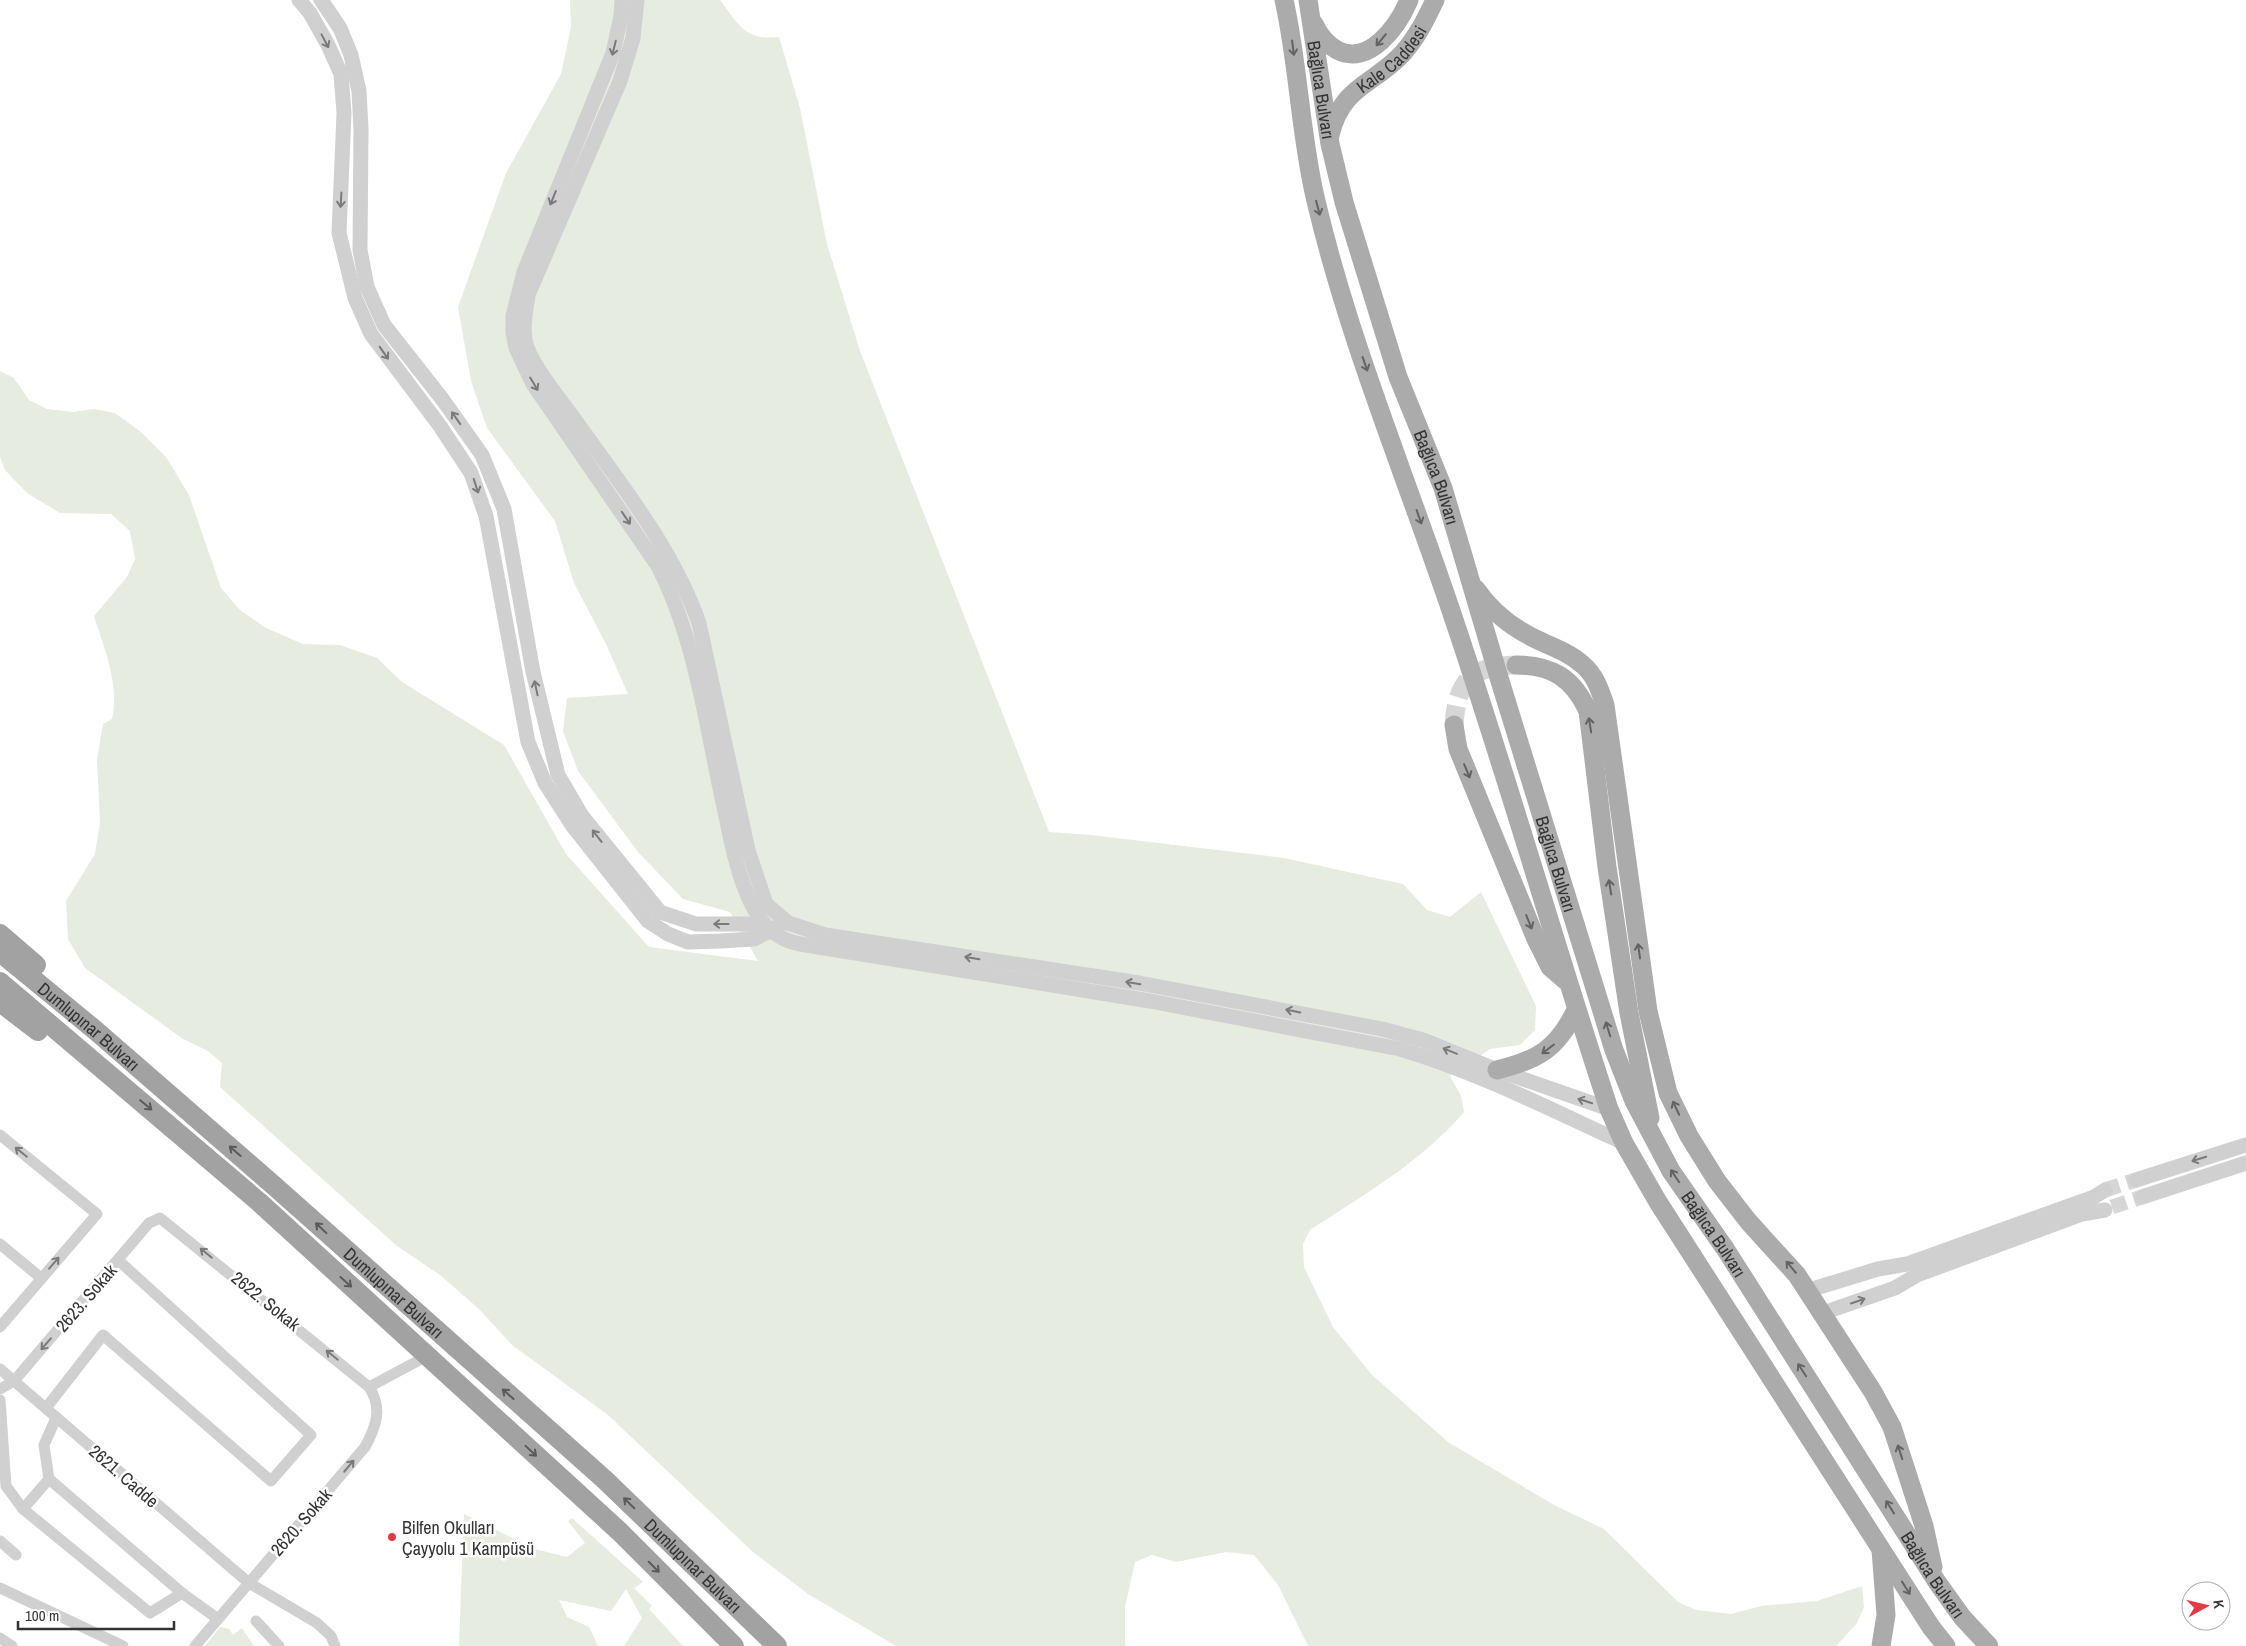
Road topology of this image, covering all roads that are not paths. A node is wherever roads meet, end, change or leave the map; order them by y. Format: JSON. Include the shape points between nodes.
{"nodes":[{"id":1,"x":299,"y":0,"type":"edge"},
{"id":2,"x":321,"y":0,"type":"edge"},
{"id":3,"x":622,"y":0,"type":"edge"},
{"id":4,"x":637,"y":0,"type":"edge"},
{"id":5,"x":1284,"y":0,"type":"edge"},
{"id":6,"x":1409,"y":0,"type":"edge"},
{"id":7,"x":1434,"y":0,"type":"edge"},
{"id":8,"x":1310,"y":7,"type":"edge"},
{"id":9,"x":1330,"y":138,"type":"junction"},
{"id":10,"x":1468,"y":573,"type":"junction"},
{"id":11,"x":1516,"y":665,"type":"tunnel mouth"},
{"id":12,"x":1454,"y":725,"type":"tunnel mouth"},
{"id":13,"x":788,"y":923,"type":"junction"},
{"id":14,"x":770,"y":930,"type":"junction"},
{"id":15,"x":0,"y":934,"type":"edge"},
{"id":16,"x":0,"y":952,"type":"edge"},
{"id":17,"x":0,"y":982,"type":"edge"},
{"id":18,"x":1568,"y":983,"type":"junction"},
{"id":19,"x":0,"y":1002,"type":"edge"},
{"id":20,"x":1576,"y":1010,"type":"junction"},
{"id":21,"x":1629,"y":1013,"type":"junction"},
{"id":22,"x":1657,"y":1053,"type":"junction"},
{"id":23,"x":125,"y":1056,"type":"junction"},
{"id":24,"x":1497,"y":1070,"type":"junction"},
{"id":25,"x":109,"y":1074,"type":"junction"},
{"id":26,"x":1609,"y":1109,"type":"junction"},
{"id":27,"x":0,"y":1134,"type":"edge"},
{"id":28,"x":1655,"y":1142,"type":"junction"},
{"id":29,"x":1624,"y":1143,"type":"junction"},
{"id":30,"x":2246,"y":1145,"type":"edge"},
{"id":31,"x":2246,"y":1163,"type":"edge"},
{"id":32,"x":2136,"y":1180,"type":"tunnel mouth"},
{"id":33,"x":2105,"y":1190,"type":"tunnel mouth"},
{"id":34,"x":2142,"y":1197,"type":"tunnel mouth"},
{"id":35,"x":2109,"y":1208,"type":"tunnel mouth"},
{"id":36,"x":160,"y":1218,"type":"joint"},
{"id":37,"x":1999,"y":1238,"type":"junction"},
{"id":38,"x":0,"y":1244,"type":"edge"},
{"id":39,"x":118,"y":1260,"type":"junction"},
{"id":40,"x":1878,"y":1269,"type":"junction"},
{"id":41,"x":1910,"y":1271,"type":"junction"},
{"id":42,"x":41,"y":1278,"type":"junction"},
{"id":43,"x":1895,"y":1288,"type":"junction"},
{"id":44,"x":1806,"y":1291,"type":"junction"},
{"id":45,"x":1820,"y":1314,"type":"junction"},
{"id":46,"x":0,"y":1327,"type":"edge"},
{"id":47,"x":427,"y":1356,"type":"junction"},
{"id":48,"x":0,"y":1369,"type":"edge"},
{"id":49,"x":14,"y":1381,"type":"junction"},
{"id":50,"x":369,"y":1387,"type":"junction"},
{"id":51,"x":0,"y":1390,"type":"edge"},
{"id":52,"x":0,"y":1400,"type":"edge"},
{"id":53,"x":46,"y":1408,"type":"junction"},
{"id":54,"x":56,"y":1418,"type":"junction"},
{"id":55,"x":49,"y":1479,"type":"junction"},
{"id":56,"x":3,"y":1487,"type":"edge"},
{"id":57,"x":23,"y":1509,"type":"junction"},
{"id":58,"x":0,"y":1541,"type":"edge"},
{"id":59,"x":1881,"y":1546,"type":"junction"},
{"id":60,"x":16,"y":1555,"type":"dead end"},
{"id":61,"x":1937,"y":1582,"type":"junction"},
{"id":62,"x":249,"y":1583,"type":"junction"},
{"id":63,"x":0,"y":1588,"type":"edge"},
{"id":64,"x":182,"y":1593,"type":"junction"},
{"id":65,"x":218,"y":1619,"type":"junction"},
{"id":66,"x":256,"y":1621,"type":"dead end"},
{"id":67,"x":0,"y":1638,"type":"edge"},
{"id":68,"x":12,"y":1646,"type":"edge"},
{"id":69,"x":123,"y":1646,"type":"edge"},
{"id":70,"x":195,"y":1646,"type":"edge"},
{"id":71,"x":279,"y":1646,"type":"edge"},
{"id":72,"x":335,"y":1646,"type":"edge"},
{"id":73,"x":734,"y":1646,"type":"edge"},
{"id":74,"x":777,"y":1646,"type":"edge"},
{"id":75,"x":1882,"y":1646,"type":"edge"},
{"id":76,"x":1946,"y":1646,"type":"edge"},
{"id":77,"x":1989,"y":1646,"type":"edge"}],
"edges":[{"from":1,"to":14,"type":"street","one_way":true,"via":[[319,29],[340,74],[344,113],[339,233],[355,298],[371,334],[471,473],[486,516],[528,742],[545,783],[572,825],[648,921],[688,942],[754,938]]},
{"from":14,"to":2,"type":"street","one_way":true,"via":[[747,924],[696,924],[660,912],[582,816],[558,775],[533,672],[504,509],[482,455],[384,325],[367,287],[360,250],[359,91],[351,55],[340,28]]},
{"from":3,"to":14,"type":"street","one_way":true,"via":[[613,54],[524,272],[513,316],[513,332],[516,348],[533,384],[658,566],[674,596],[686,634],[735,860],[752,906]]},
{"from":4,"to":13,"type":"street","via":[[633,38],[620,82],[528,295],[524,323],[527,347],[548,382],[651,527],[689,595],[699,622],[748,850],[766,904]]},
{"from":5,"to":18,"type":"main road","name":"Bağlıca Bulvarı","one_way":true,"via":[[1304,144],[1316,202],[1345,307],[1448,602]]},
{"from":6,"to":8,"type":"main road","name":"Kale Caddesi","one_way":true,"via":[[1378,44],[1368,52],[1356,54],[1343,53],[1325,41],[1316,29]]},
{"from":7,"to":9,"type":"main road","name":"Kale Caddesi","via":[[1417,34],[1402,53],[1350,94],[1339,112]]},
{"from":8,"to":9,"type":"main road","name":"Bağlıca Bulvarı"},
{"from":9,"to":10,"type":"main road","name":"Bağlıca Bulvarı","via":[[1344,202],[1398,376],[1443,488]]},
{"from":22,"to":10,"type":"main road","one_way":true,"via":[[1601,692],[1583,665],[1569,654],[1521,631],[1499,616],[1481,596]]},
{"from":28,"to":10,"type":"main road","name":"Bağlıca Bulvarı","one_way":true,"via":[[1614,1050]]},
{"from":21,"to":11,"type":"main road","one_way":true,"via":[[1588,712],[1580,693],[1567,680],[1546,669]]},
{"from":12,"to":18,"type":"main road","one_way":true,"via":[[1458,749],[1536,939],[1550,967]]},
{"from":13,"to":14,"type":"street"},
{"from":24,"to":13,"type":"street","one_way":true,"via":[[1423,1040],[1382,1029],[1138,983],[826,935]]},
{"from":14,"to":29,"type":"street","via":[[777,937],[794,943],[1150,1001],[1400,1049],[1434,1058]]},
{"from":15,"to":23,"type":"highway","via":[[79,1002]]},
{"from":16,"to":23,"type":"highway","name":"Dumlupınar Bulvarı"},
{"from":17,"to":25,"type":"highway","name":"Dumlupınar Bulvarı"},
{"from":18,"to":20,"type":"main road","name":"Bağlıca Bulvarı"},
{"from":19,"to":25,"type":"highway","via":[[81,1063]]},
{"from":20,"to":24,"type":"main road","one_way":true,"via":[[1567,1029],[1547,1051],[1524,1064]]},
{"from":20,"to":26,"type":"main road","name":"Bağlıca Bulvarı"},
{"from":21,"to":22,"type":"main road"},
{"from":21,"to":28,"type":"main road"},
{"from":44,"to":22,"type":"main road","one_way":true,"via":[[1797,1275],[1732,1202],[1702,1159],[1668,1093]]},
{"from":74,"to":23,"type":"highway","name":"Dumlupınar Bulvarı","one_way":true,"via":[[604,1479]]},
{"from":26,"to":24,"type":"street","one_way":true},
{"from":25,"to":47,"type":"highway","name":"Dumlupınar Bulvarı","one_way":true,"via":[[258,1202]]},
{"from":26,"to":29,"type":"main road","name":"Bağlıca Bulvarı"},
{"from":42,"to":27,"type":"street","one_way":true,"via":[[97,1214]]},
{"from":61,"to":28,"type":"main road","name":"Bağlıca Bulvarı","one_way":true},
{"from":29,"to":59,"type":"main road","name":"Bağlıca Bulvarı","via":[[1663,1210]]},
{"from":30,"to":32,"type":"street","one_way":true},
{"from":31,"to":34,"type":"street"},
{"from":33,"to":37,"type":"street"},
{"from":35,"to":37,"type":"street"},
{"from":36,"to":39,"type":"street","name":"2623. Sokak","via":[[149,1224]]},
{"from":50,"to":36,"type":"street","name":"2622. Sokak","one_way":true},
{"from":37,"to":40,"type":"street","via":[[1888,1261]]},
{"from":37,"to":41,"type":"street"},
{"from":37,"to":43,"type":"street","via":[[1914,1285]]},
{"from":38,"to":42,"type":"street"},
{"from":39,"to":49,"type":"street","name":"2623. Sokak","one_way":true},
{"from":39,"to":53,"type":"street","via":[[311,1435],[271,1481],[102,1335]]},
{"from":40,"to":41,"type":"street"},
{"from":40,"to":44,"type":"street"},
{"from":41,"to":43,"type":"street"},
{"from":42,"to":46,"type":"street"},
{"from":45,"to":43,"type":"street","one_way":true},
{"from":44,"to":45,"type":"main road"},
{"from":61,"to":45,"type":"main road","one_way":true,"via":[[1924,1526],[1892,1427],[1873,1392]]},
{"from":47,"to":50,"type":"street"},
{"from":47,"to":73,"type":"highway","name":"Dumlupınar Bulvarı","one_way":true,"via":[[620,1532]]},
{"from":48,"to":49,"type":"street","name":"2621. Cadde"},
{"from":49,"to":51,"type":"street","name":"2623. Sokak"},
{"from":49,"to":53,"type":"street","name":"2621. Cadde"},
{"from":62,"to":50,"type":"street","name":"2620. Sokak","one_way":true,"via":[[365,1446],[374,1428],[378,1408]]},
{"from":52,"to":56,"type":"street"},
{"from":53,"to":54,"type":"street","name":"2621. Cadde"},
{"from":54,"to":55,"type":"street","via":[[44,1446]]},
{"from":54,"to":62,"type":"street","name":"2621. Cadde"},
{"from":55,"to":57,"type":"street"},
{"from":55,"to":64,"type":"street"},
{"from":56,"to":57,"type":"street"},
{"from":57,"to":64,"type":"street","via":[[150,1613]]},
{"from":58,"to":60,"type":"street"},
{"from":59,"to":75,"type":"main road","name":"Bağlıca Bulvarı","via":[[1886,1615]]},
{"from":59,"to":76,"type":"main road","one_way":true},
{"from":61,"to":77,"type":"main road","name":"Bağlıca Bulvarı","via":[[1962,1617]]},
{"from":62,"to":65,"type":"street","name":"2620. Sokak"},
{"from":62,"to":72,"type":"street","name":"2621. Cadde","via":[[317,1623],[328,1632]]},
{"from":63,"to":69,"type":"street"},
{"from":64,"to":65,"type":"street"},
{"from":65,"to":70,"type":"street","name":"2620. Sokak"},
{"from":66,"to":71,"type":"street"},
{"from":67,"to":68,"type":"street"}]}
